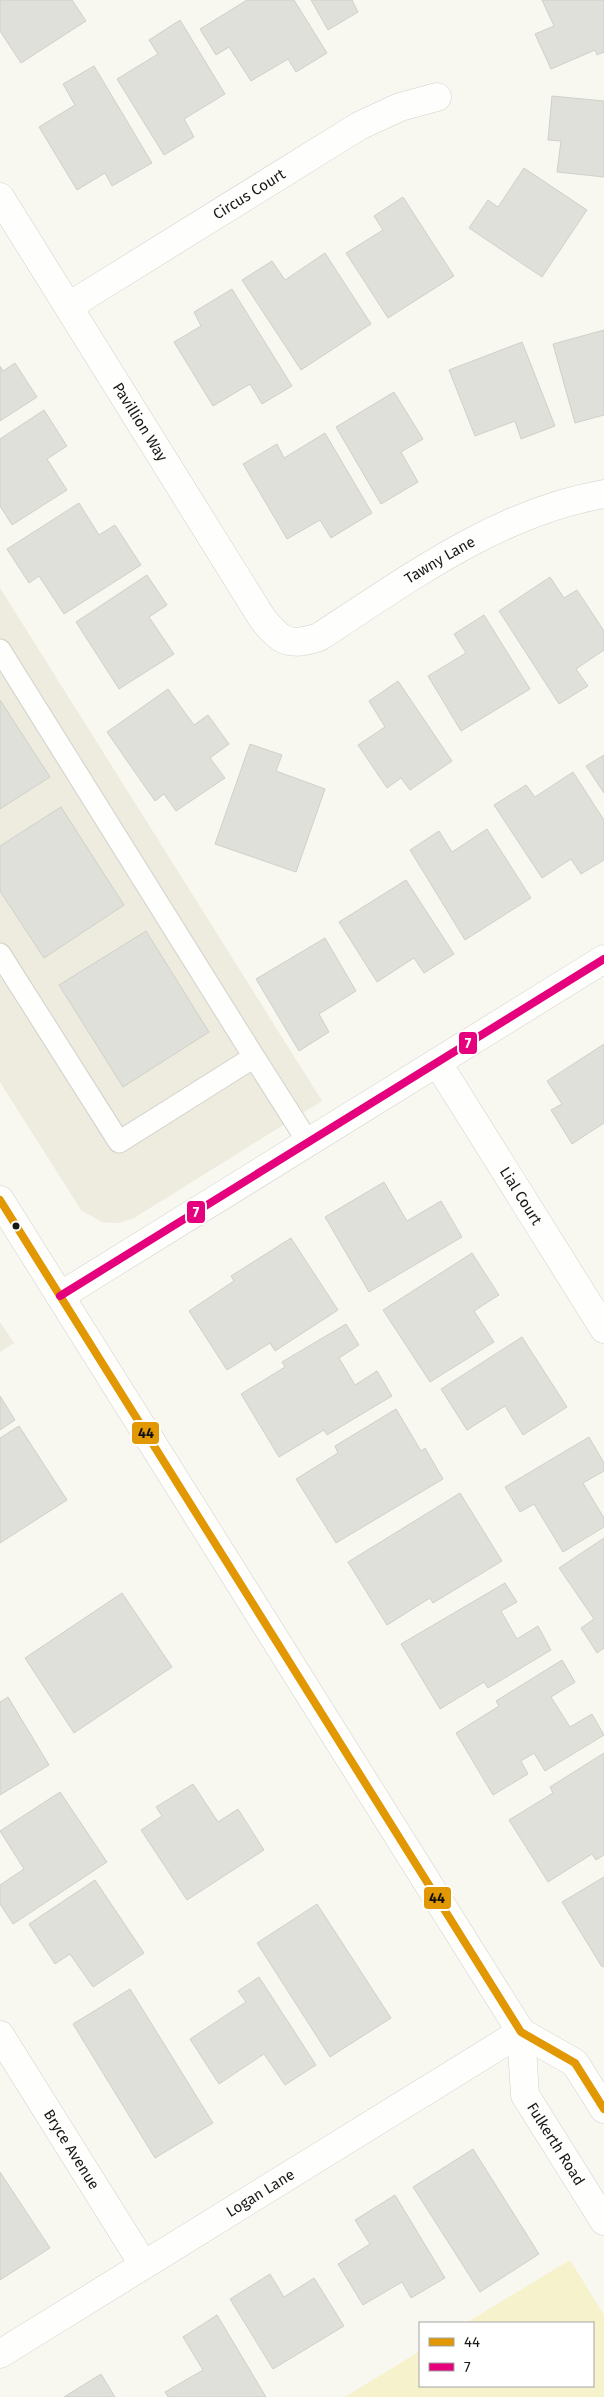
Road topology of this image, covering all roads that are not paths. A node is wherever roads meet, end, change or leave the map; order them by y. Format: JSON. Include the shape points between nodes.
{"nodes":[{"id":1,"x":437,"y":97,"type":"dead end"},
{"id":2,"x":0,"y":197,"type":"edge"},
{"id":3,"x":69,"y":306,"type":"junction"},
{"id":4,"x":604,"y":494,"type":"edge"},
{"id":5,"x":285,"y":642,"type":"joint"},
{"id":6,"x":0,"y":650,"type":"edge"},
{"id":7,"x":0,"y":954,"type":"edge"},
{"id":8,"x":604,"y":959,"type":"edge"},
{"id":9,"x":254,"y":1057,"type":"junction"},
{"id":10,"x":437,"y":1062,"type":"junction"},
{"id":11,"x":308,"y":1142,"type":"junction"},
{"id":12,"x":0,"y":1200,"type":"edge"},
{"id":13,"x":60,"y":1296,"type":"junction"},
{"id":14,"x":604,"y":1329,"type":"edge"},
{"id":15,"x":521,"y":2032,"type":"junction"},
{"id":16,"x":0,"y":2035,"type":"edge"},
{"id":17,"x":604,"y":2109,"type":"edge"},
{"id":18,"x":604,"y":2221,"type":"edge"},
{"id":19,"x":143,"y":2264,"type":"junction"},
{"id":20,"x":0,"y":2354,"type":"edge"}],
"edges":[{"from":1,"to":3,"type":"street","name":"Circus Court","via":[[400,107],[359,126]]},
{"from":2,"to":3,"type":"street","name":"Pavillion Way"},
{"from":3,"to":5,"type":"street","name":"Pavillion Way","via":[[262,618]]},
{"from":4,"to":5,"type":"street","name":"Tawny Lane","via":[[570,502],[504,527],[436,562],[319,637],[303,642]]},
{"from":6,"to":9,"type":"lane"},
{"from":7,"to":9,"type":"lane","via":[[119,1142]]},
{"from":8,"to":10,"type":"street"},
{"from":9,"to":11,"type":"lane"},
{"from":10,"to":11,"type":"street"},
{"from":10,"to":14,"type":"street","name":"Lial Court"},
{"from":11,"to":13,"type":"street"},
{"from":12,"to":13,"type":"street","name":"Fulkerth Road"},
{"from":13,"to":15,"type":"street","name":"Fulkerth Road"},
{"from":15,"to":17,"type":"street","name":"Fulkerth Road","via":[[575,2063]]},
{"from":15,"to":18,"type":"street","name":"Fulkerth Road","via":[[525,2095]]},
{"from":15,"to":19,"type":"street","name":"Logan Lane"},
{"from":16,"to":19,"type":"street","name":"Bryce Avenue"},
{"from":19,"to":20,"type":"street","name":"Logan Lane"}]}
